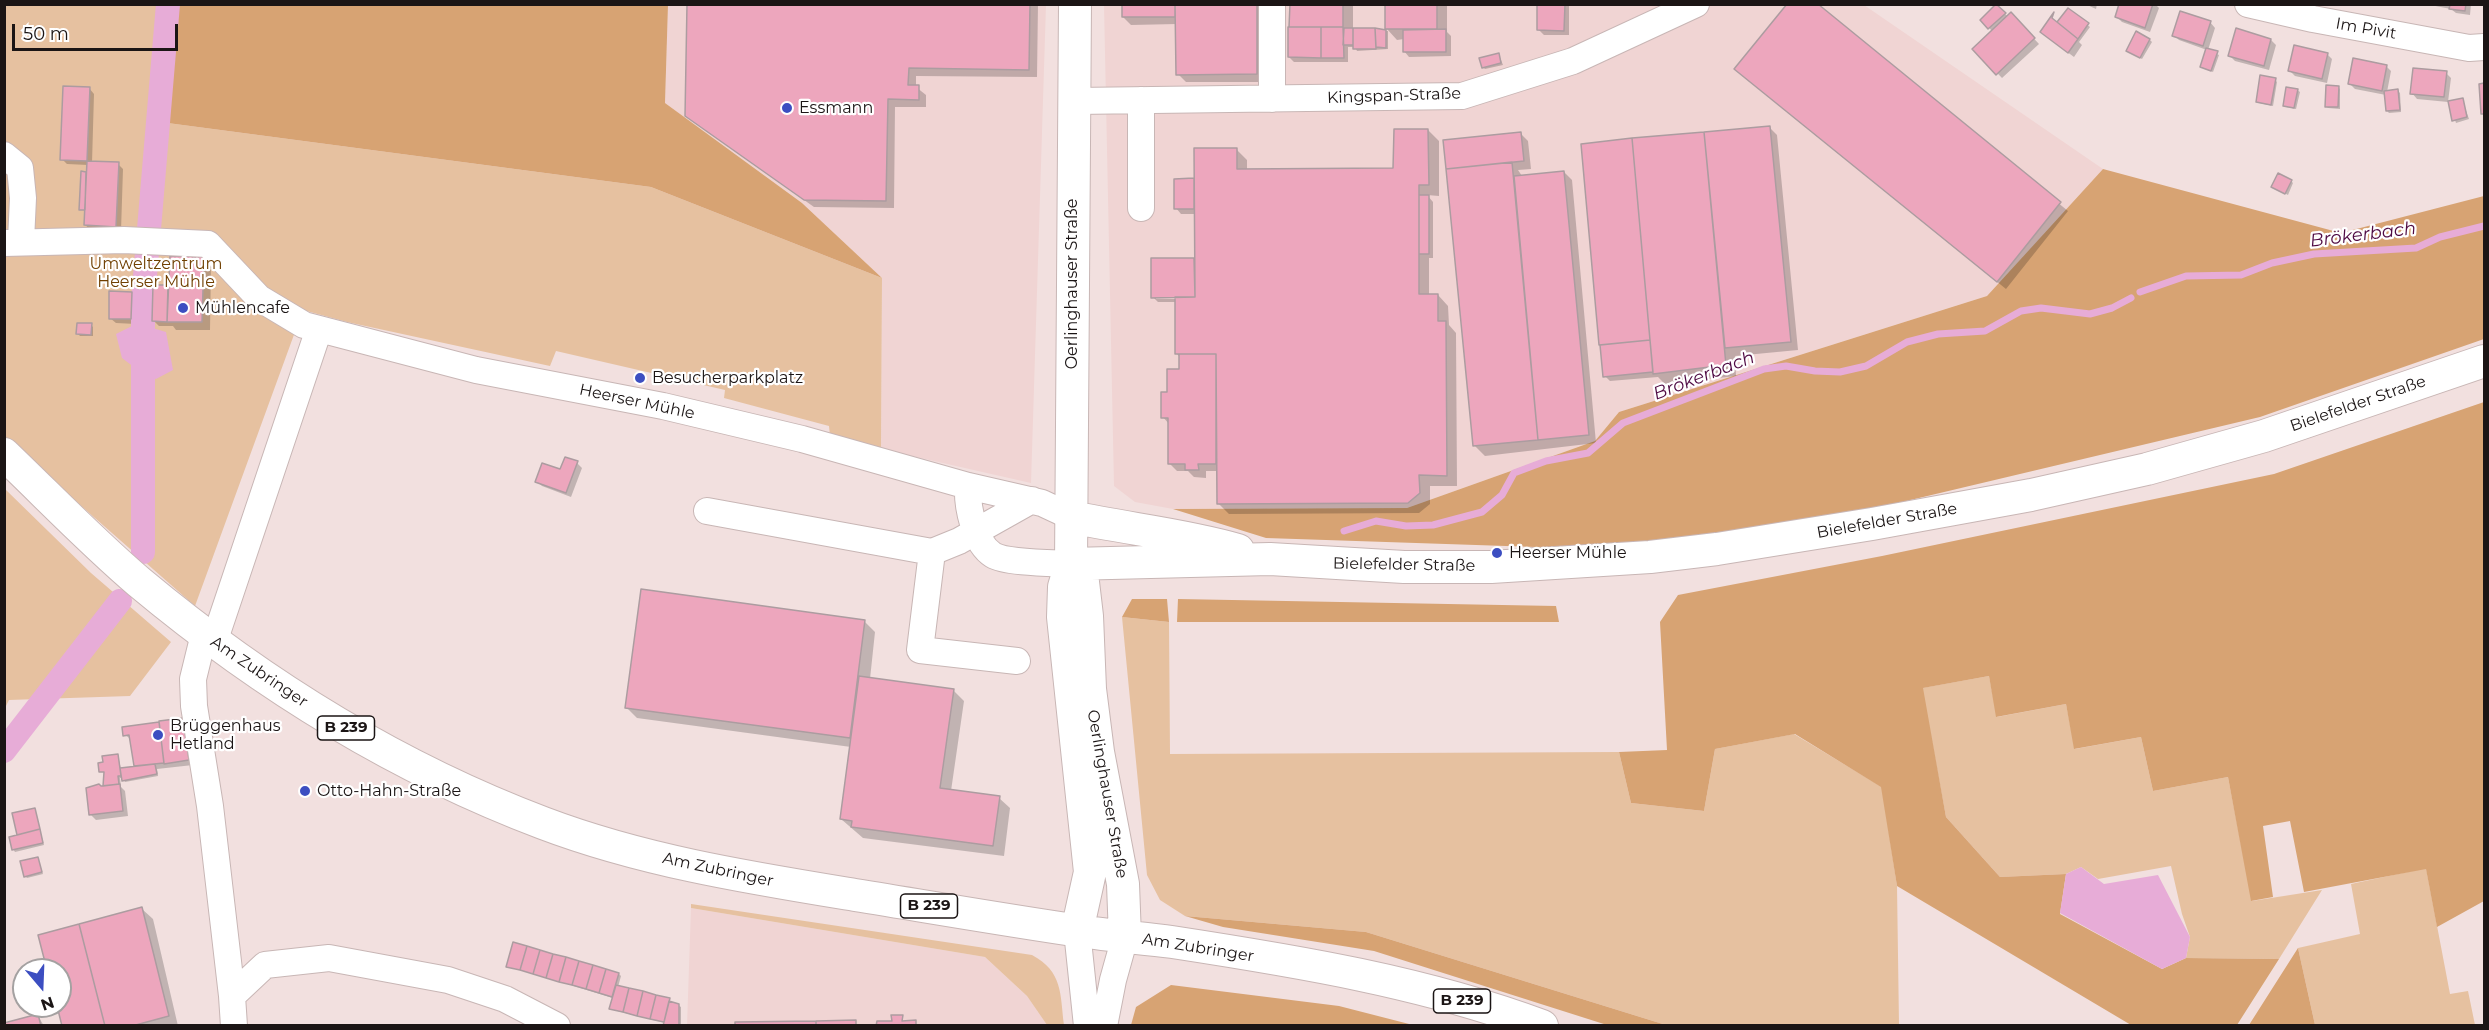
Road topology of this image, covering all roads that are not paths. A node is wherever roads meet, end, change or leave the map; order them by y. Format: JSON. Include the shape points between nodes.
{"nodes":[{"id":1,"x":1075,"y":4,"type":"edge"},
{"id":2,"x":1272,"y":4,"type":"edge"},
{"id":3,"x":1696,"y":4,"type":"edge"},
{"id":4,"x":2248,"y":4,"type":"edge"},
{"id":5,"x":2484,"y":47,"type":"edge"},
{"id":6,"x":1272,"y":99,"type":"junction"},
{"id":7,"x":1142,"y":100,"type":"junction"},
{"id":8,"x":1075,"y":101,"type":"junction"},
{"id":9,"x":4,"y":155,"type":"edge"},
{"id":10,"x":1142,"y":208,"type":"dead end"},
{"id":11,"x":13,"y":242,"type":"edge"},
{"id":12,"x":312,"y":327,"type":"junction"},
{"id":13,"x":2484,"y":361,"type":"edge"},
{"id":14,"x":4,"y":454,"type":"edge"},
{"id":15,"x":968,"y":486,"type":"junction"},
{"id":16,"x":1032,"y":500,"type":"junction"},
{"id":17,"x":707,"y":511,"type":"dead end"},
{"id":18,"x":1072,"y":517,"type":"junction"},
{"id":19,"x":977,"y":532,"type":"junction"},
{"id":20,"x":932,"y":552,"type":"junction"},
{"id":21,"x":1270,"y":559,"type":"junction"},
{"id":22,"x":1071,"y":564,"type":"junction"},
{"id":23,"x":209,"y":638,"type":"junction"},
{"id":24,"x":1017,"y":661,"type":"dead end"},
{"id":25,"x":1077,"y":931,"type":"junction"},
{"id":26,"x":1125,"y":937,"type":"junction"},
{"id":27,"x":232,"y":996,"type":"junction"},
{"id":28,"x":234,"y":1026,"type":"edge"},
{"id":29,"x":558,"y":1026,"type":"edge"},
{"id":30,"x":1087,"y":1026,"type":"edge"},
{"id":31,"x":1104,"y":1026,"type":"edge"},
{"id":32,"x":1542,"y":1026,"type":"edge"}],
"edges":[{"from":1,"to":8,"type":"main road","name":"Oerlinghauser Straße"},
{"from":2,"to":6,"type":"street"},
{"from":3,"to":6,"type":"street","name":"Kingspan-Straße","via":[[1573,61],[1462,96]]},
{"from":4,"to":5,"type":"street","name":"Im Pivit","via":[[2469,48]]},
{"from":6,"to":7,"type":"street","name":"Kingspan-Straße"},
{"from":7,"to":8,"type":"street","name":"Kingspan-Straße"},
{"from":7,"to":10,"type":"street"},
{"from":8,"to":18,"type":"main road","name":"Oerlinghauser Straße"},
{"from":9,"to":11,"type":"street","via":[[20,168],[23,198]]},
{"from":11,"to":12,"type":"street","name":"Heerser Mühle","via":[[133,240],[208,244],[259,298]]},
{"from":12,"to":15,"type":"street","name":"Heerser Mühle","via":[[476,370],[663,406],[802,439]]},
{"from":12,"to":23,"type":"street"},
{"from":13,"to":21,"type":"main road","name":"Bielefelder Straße","via":[[2264,436],[2147,469],[1872,524],[1717,549],[1491,567],[1404,567]]},
{"from":14,"to":23,"type":"main road","name":"Am Zubringer","number":"B 239","via":[[136,579]]},
{"from":15,"to":16,"type":"street","name":"Heerser Mühle"},
{"from":15,"to":19,"type":"street","via":[[967,498]]},
{"from":16,"to":18,"type":"street","name":"Heerser Mühle"},
{"from":16,"to":19,"type":"street"},
{"from":17,"to":20,"type":"street"},
{"from":18,"to":21,"type":"main road","name":"Bielefelder Straße","via":[[1198,538]]},
{"from":18,"to":22,"type":"main road","name":"Oerlinghauser Straße"},
{"from":19,"to":20,"type":"street"},
{"from":19,"to":22,"type":"street","via":[[993,555],[1027,562]]},
{"from":20,"to":24,"type":"street","via":[[920,650]]},
{"from":21,"to":22,"type":"main road","name":"Bielefelder Straße"},
{"from":22,"to":25,"type":"main road","name":"Oerlinghauser Straße","via":[[1064,587],[1063,617],[1090,873]]},
{"from":22,"to":26,"type":"main road","name":"Oerlinghauser Straße","via":[[1083,582],[1090,689],[1123,884]]},
{"from":23,"to":25,"type":"main road","name":"Am Zubringer","number":"B 239","via":[[377,747],[456,787],[546,825],[642,854],[756,879]]},
{"from":23,"to":27,"type":"street","via":[[193,679],[194,706]]},
{"from":25,"to":26,"type":"main road","name":"Am Zubringer","number":"B 239"},
{"from":25,"to":30,"type":"street","name":"Oerlinghauser Straße"},
{"from":26,"to":31,"type":"street","name":"Oerlinghauser Straße"},
{"from":26,"to":32,"type":"main road","name":"Am Zubringer","number":"B 239","via":[[1380,979]]},
{"from":27,"to":28,"type":"street"},
{"from":27,"to":29,"type":"street","via":[[265,965],[329,958],[448,980],[505,999]]}]}
